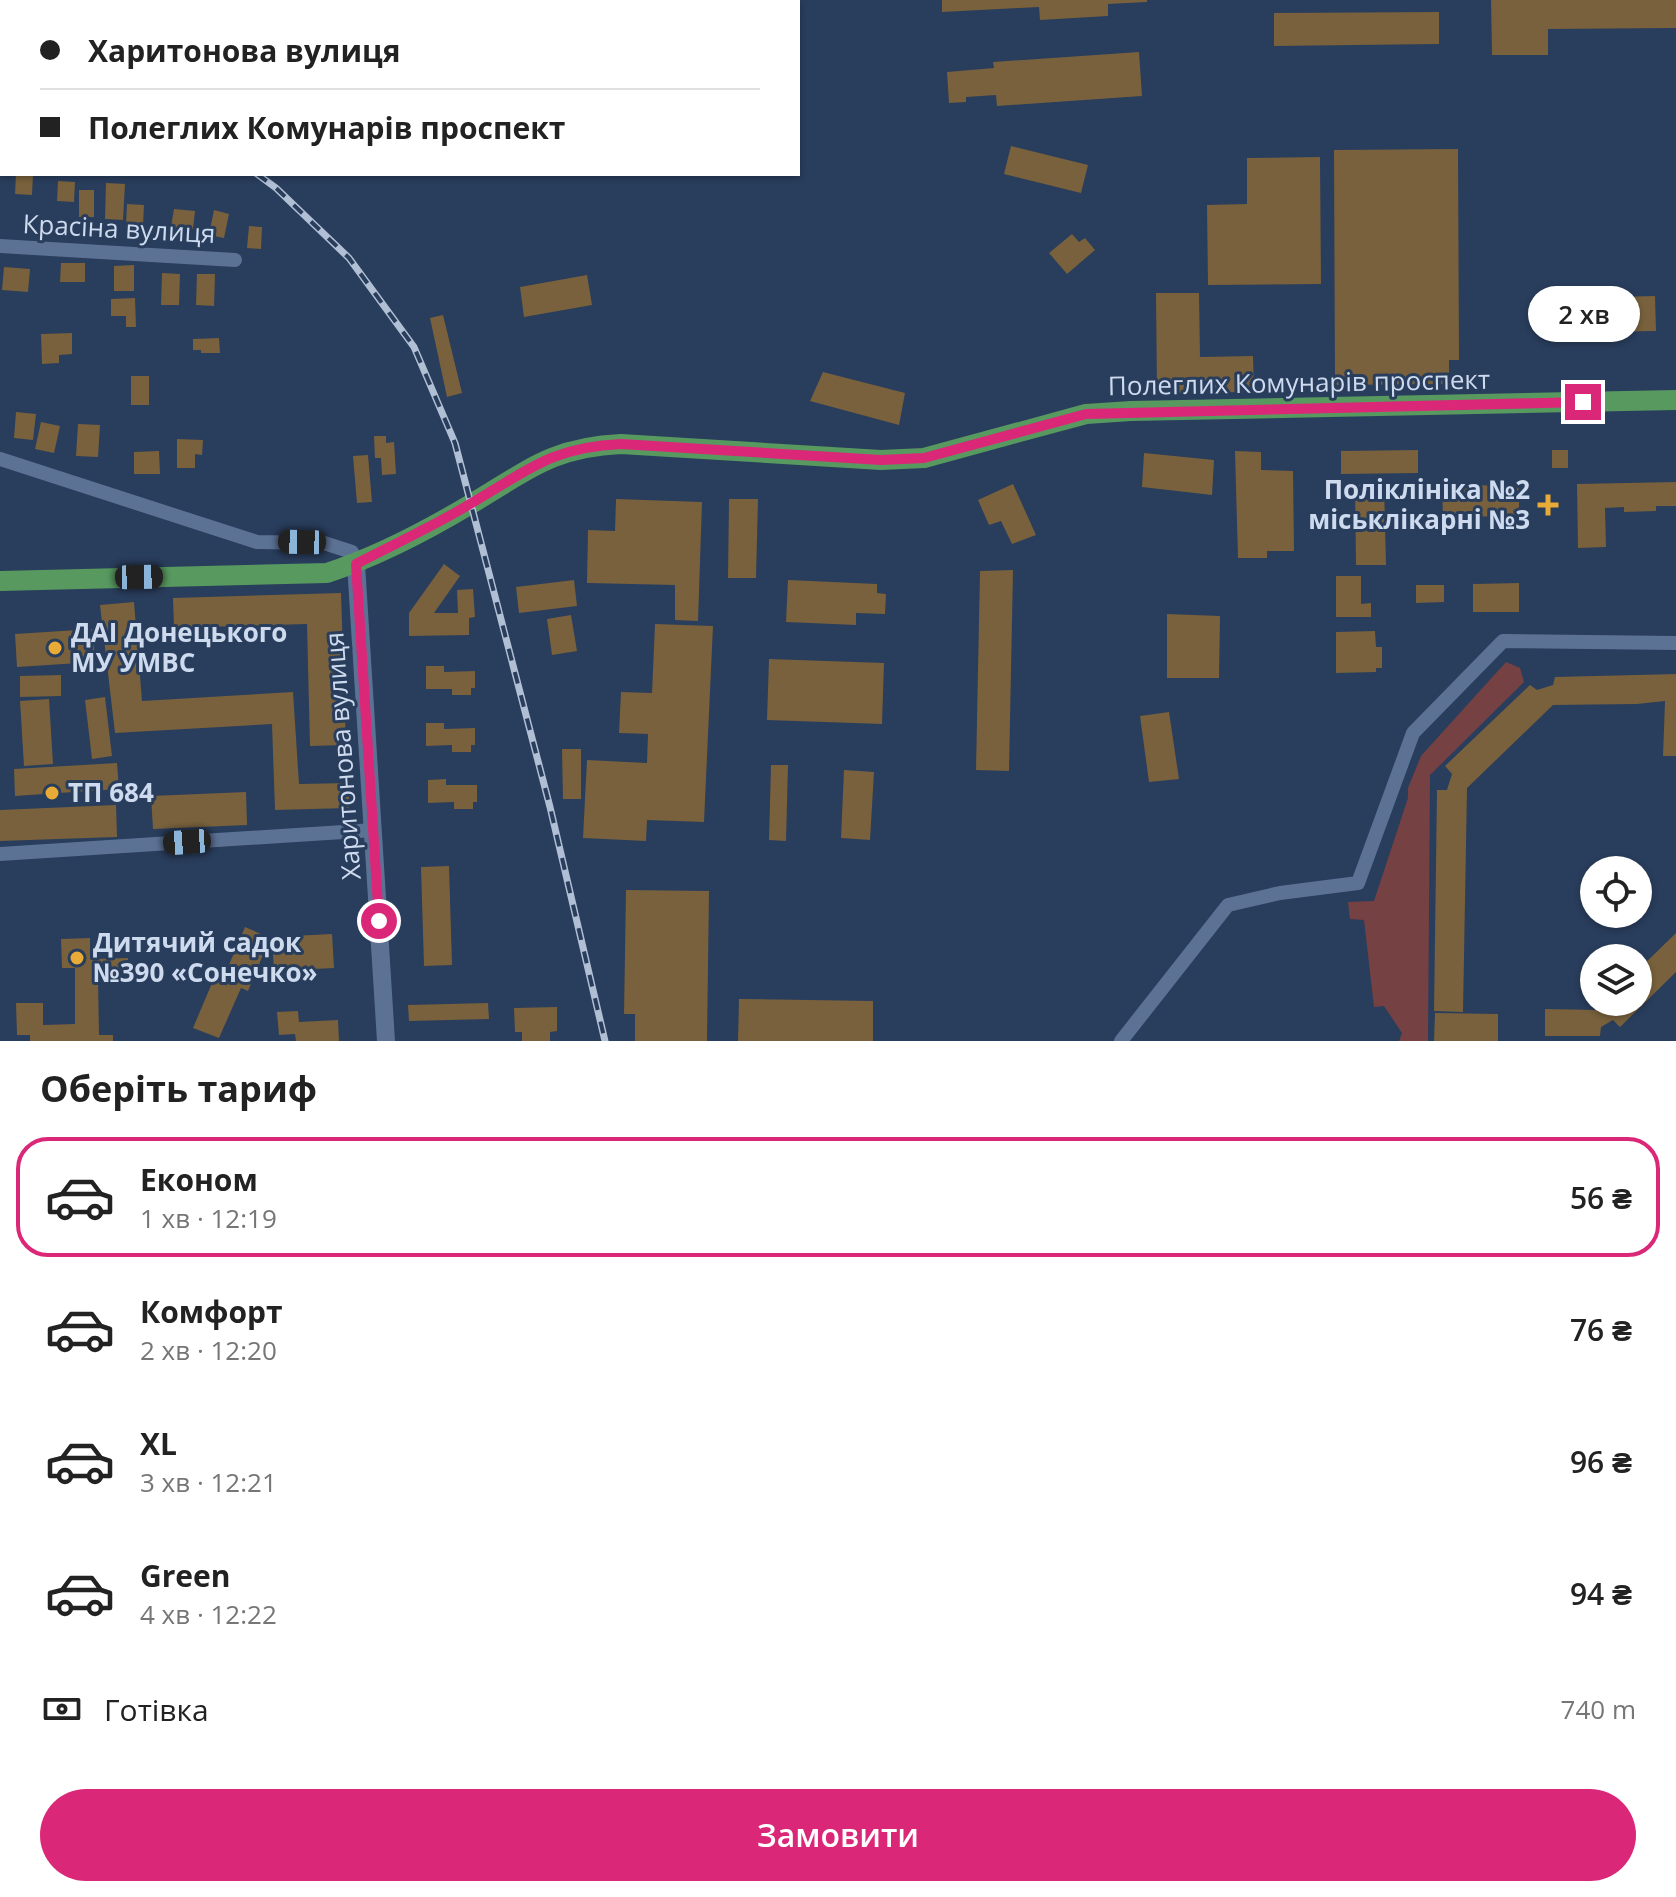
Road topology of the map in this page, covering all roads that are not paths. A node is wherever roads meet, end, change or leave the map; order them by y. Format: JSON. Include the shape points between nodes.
{"nodes":[{"id":1,"x":0,"y":246,"type":"edge"},
{"id":2,"x":235,"y":260,"type":"dead end"},
{"id":3,"x":1676,"y":400,"type":"edge"},
{"id":4,"x":0,"y":459,"type":"edge"},
{"id":5,"x":356,"y":564,"type":"junction"},
{"id":6,"x":0,"y":581,"type":"edge"},
{"id":7,"x":1676,"y":643,"type":"edge"},
{"id":8,"x":374,"y":830,"type":"junction"},
{"id":9,"x":0,"y":854,"type":"edge"},
{"id":10,"x":386,"y":1041,"type":"edge"},
{"id":11,"x":1121,"y":1041,"type":"edge"}],
"edges":[{"from":1,"to":2,"type":"street","name":"Красіна вулиця"},
{"from":3,"to":5,"type":"main road","name":"Полеглих Комунарів проспект","via":[[1086,414],[924,458],[592,445],[527,468]]},
{"from":4,"to":5,"type":"street","via":[[257,542],[324,543],[352,552]]},
{"from":5,"to":6,"type":"main road","name":"Полеглих Комунарів проспект","via":[[327,573]]},
{"from":5,"to":8,"type":"street","name":"Харитонова вулиця"},
{"from":7,"to":11,"type":"street","via":[[1503,641],[1413,733],[1358,883],[1228,905]]},
{"from":8,"to":9,"type":"street"},
{"from":8,"to":10,"type":"street","name":"Харитонова вулиця"}]}
